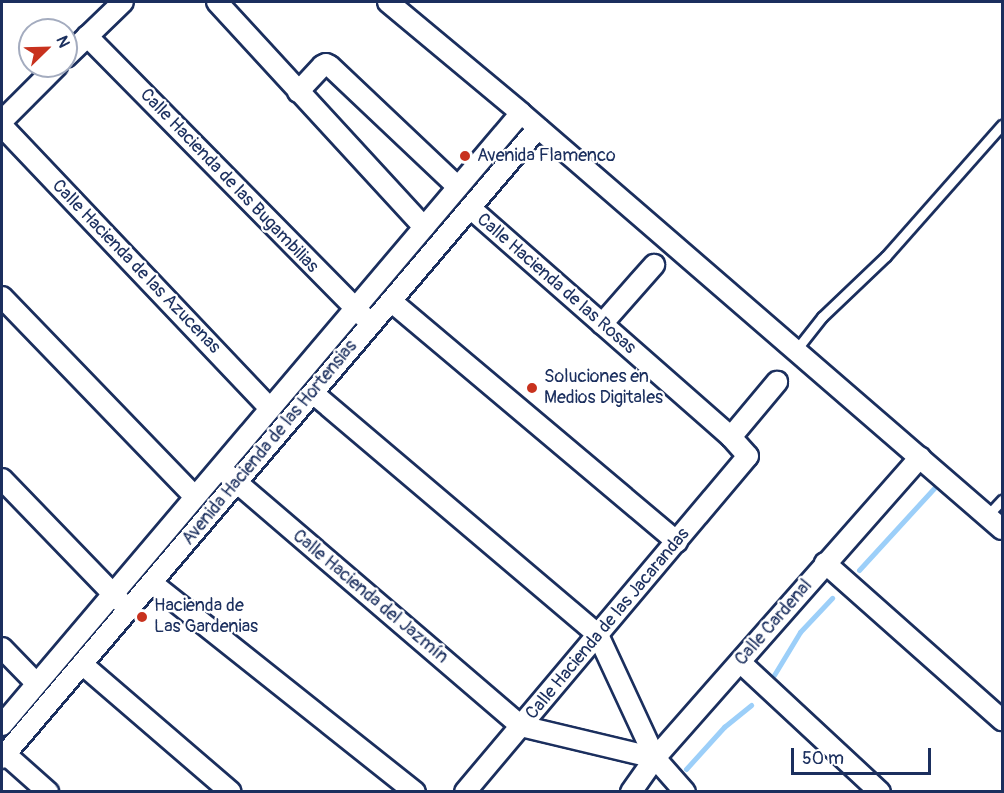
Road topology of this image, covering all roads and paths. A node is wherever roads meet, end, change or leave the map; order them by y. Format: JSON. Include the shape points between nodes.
{"nodes":[{"id":1,"x":123,"y":2,"type":"edge"},
{"id":2,"x":216,"y":2,"type":"edge"},
{"id":3,"x":388,"y":2,"type":"edge"},
{"id":4,"x":87,"y":36,"type":"junction"},
{"id":5,"x":78,"y":45,"type":"edge"},
{"id":6,"x":45,"y":78,"type":"edge"},
{"id":7,"x":298,"y":92,"type":"junction"},
{"id":8,"x":521,"y":112,"type":"junction"},
{"id":9,"x":2,"y":121,"type":"edge"},
{"id":10,"x":1002,"y":125,"type":"edge"},
{"id":11,"x":2,"y":126,"type":"edge"},
{"id":12,"x":538,"y":128,"type":"junction"},
{"id":13,"x":458,"y":187,"type":"junction"},
{"id":14,"x":470,"y":208,"type":"junction"},
{"id":15,"x":424,"y":228,"type":"junction"},
{"id":16,"x":654,"y":265,"type":"dead end"},
{"id":17,"x":2,"y":297,"type":"edge"},
{"id":18,"x":390,"y":301,"type":"junction"},
{"id":19,"x":355,"y":309,"type":"junction"},
{"id":20,"x":372,"y":323,"type":"junction"},
{"id":21,"x":602,"y":324,"type":"junction"},
{"id":22,"x":796,"y":350,"type":"junction"},
{"id":23,"x":777,"y":382,"type":"dead end"},
{"id":24,"x":313,"y":393,"type":"junction"},
{"id":25,"x":270,"y":408,"type":"junction"},
{"id":26,"x":731,"y":437,"type":"junction"},
{"id":27,"x":748,"y":456,"type":"joint"},
{"id":28,"x":920,"y":457,"type":"junction"},
{"id":29,"x":220,"y":468,"type":"junction"},
{"id":30,"x":2,"y":479,"type":"edge"},
{"id":31,"x":236,"y":482,"type":"junction"},
{"id":32,"x":195,"y":497,"type":"junction"},
{"id":33,"x":1002,"y":500,"type":"edge"},
{"id":34,"x":987,"y":516,"type":"junction"},
{"id":35,"x":1002,"y":529,"type":"edge"},
{"id":36,"x":677,"y":542,"type":"junction"},
{"id":37,"x":825,"y":563,"type":"junction"},
{"id":38,"x":152,"y":583,"type":"junction"},
{"id":39,"x":112,"y":593,"type":"junction"},
{"id":40,"x":129,"y":609,"type":"junction"},
{"id":41,"x":598,"y":635,"type":"junction"},
{"id":42,"x":2,"y":648,"type":"edge"},
{"id":43,"x":740,"y":662,"type":"junction"},
{"id":44,"x":82,"y":664,"type":"junction"},
{"id":45,"x":36,"y":683,"type":"junction"},
{"id":46,"x":1002,"y":720,"type":"edge"},
{"id":47,"x":2,"y":725,"type":"edge"},
{"id":48,"x":521,"y":726,"type":"junction"},
{"id":49,"x":3,"y":754,"type":"edge"},
{"id":50,"x":656,"y":758,"type":"junction"},
{"id":51,"x":48,"y":792,"type":"edge"},
{"id":52,"x":231,"y":792,"type":"edge"},
{"id":53,"x":415,"y":792,"type":"edge"},
{"id":54,"x":465,"y":792,"type":"edge"},
{"id":55,"x":631,"y":792,"type":"edge"},
{"id":56,"x":685,"y":792,"type":"edge"},
{"id":57,"x":880,"y":792,"type":"edge"}],
"edges":[{"from":1,"to":4,"type":"street"},
{"from":2,"to":7,"type":"street"},
{"from":3,"to":8,"type":"street"},
{"from":4,"to":5,"type":"street"},
{"from":4,"to":19,"type":"street","name":"Calle Hacienda de las Bugambilias"},
{"from":6,"to":9,"type":"street"},
{"from":7,"to":13,"type":"street","via":[[322,66],[330,66]]},
{"from":7,"to":15,"type":"street"},
{"from":8,"to":12,"type":"street"},
{"from":8,"to":13,"type":"street","name":"Avenida Hacienda de las Hortensias"},
{"from":10,"to":22,"type":"lane","via":[[886,256],[822,317]]},
{"from":11,"to":25,"type":"street","name":"Calle Hacienda de las Azucenas"},
{"from":12,"to":14,"type":"street","name":"Avenida Hacienda de las Hortensias"},
{"from":12,"to":22,"type":"street"},
{"from":13,"to":15,"type":"street","name":"Avenida Hacienda de las Hortensias"},
{"from":14,"to":18,"type":"street","name":"Avenida Hacienda de las Hortensias"},
{"from":14,"to":21,"type":"street","name":"Calle Hacienda de las Rosas"},
{"from":15,"to":19,"type":"street","name":"Avenida Hacienda de las Hortensias"},
{"from":16,"to":21,"type":"street"},
{"from":17,"to":32,"type":"street"},
{"from":18,"to":20,"type":"street","name":"Avenida Hacienda de las Hortensias"},
{"from":18,"to":36,"type":"street"},
{"from":19,"to":20,"type":"street","name":"Calle Hacienda de las Bugambilias"},
{"from":19,"to":25,"type":"street","name":"Avenida Hacienda de las Hortensias"},
{"from":20,"to":24,"type":"street","name":"Avenida Hacienda de las Hortensias"},
{"from":21,"to":26,"type":"street","name":"Calle Hacienda de las Rosas"},
{"from":22,"to":28,"type":"street"},
{"from":23,"to":26,"type":"street"},
{"from":24,"to":31,"type":"street","name":"Avenida Hacienda de las Hortensias"},
{"from":24,"to":41,"type":"street"},
{"from":25,"to":29,"type":"street","name":"Avenida Hacienda de las Hortensias"},
{"from":26,"to":27,"type":"street","name":"Calle Hacienda de las Rosas"},
{"from":27,"to":36,"type":"street","name":"Calle Hacienda de las Jacarandas"},
{"from":28,"to":34,"type":"street"},
{"from":28,"to":37,"type":"street","name":"Calle Cardenal"},
{"from":29,"to":31,"type":"street","name":"Calle Hacienda del Jazmín"},
{"from":29,"to":32,"type":"street","name":"Avenida Hacienda de las Hortensias"},
{"from":30,"to":39,"type":"street"},
{"from":31,"to":38,"type":"street","name":"Avenida Hacienda de las Hortensias"},
{"from":31,"to":48,"type":"street","name":"Calle Hacienda del Jazmín"},
{"from":32,"to":39,"type":"street","name":"Avenida Hacienda de las Hortensias"},
{"from":33,"to":34,"type":"lane"},
{"from":34,"to":35,"type":"street"},
{"from":36,"to":41,"type":"street","name":"Calle Hacienda de las Jacarandas"},
{"from":37,"to":43,"type":"street","name":"Calle Cardenal"},
{"from":37,"to":46,"type":"street"},
{"from":38,"to":40,"type":"street","name":"Avenida Hacienda de las Hortensias"},
{"from":38,"to":53,"type":"street"},
{"from":39,"to":40,"type":"street"},
{"from":39,"to":45,"type":"street","name":"Avenida Hacienda de las Hortensias"},
{"from":40,"to":44,"type":"street","name":"Avenida Hacienda de las Hortensias"},
{"from":41,"to":48,"type":"street","name":"Calle Hacienda de las Jacarandas"},
{"from":41,"to":50,"type":"street"},
{"from":42,"to":45,"type":"street"},
{"from":43,"to":50,"type":"street","name":"Calle Cardenal"},
{"from":43,"to":57,"type":"street"},
{"from":44,"to":49,"type":"street","name":"Avenida Hacienda de las Hortensias"},
{"from":44,"to":52,"type":"street"},
{"from":45,"to":47,"type":"street","name":"Avenida Hacienda de las Hortensias"},
{"from":48,"to":50,"type":"street"},
{"from":48,"to":54,"type":"street","name":"Calle Hacienda de las Jacarandas"},
{"from":49,"to":51,"type":"street"},
{"from":50,"to":55,"type":"street","name":"Calle Cardenal"},
{"from":50,"to":56,"type":"street"}]}
